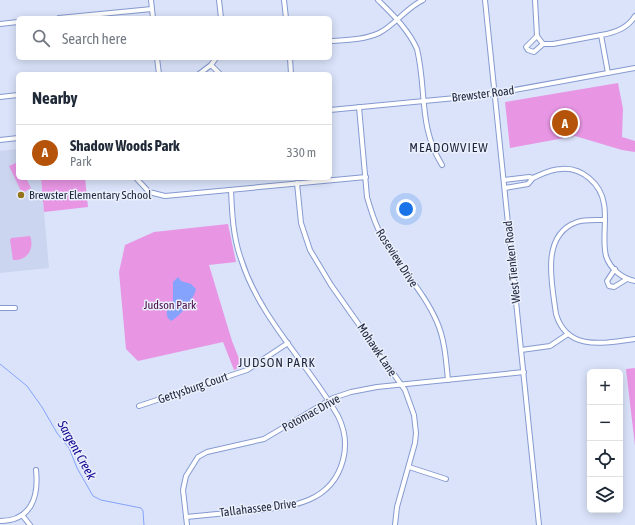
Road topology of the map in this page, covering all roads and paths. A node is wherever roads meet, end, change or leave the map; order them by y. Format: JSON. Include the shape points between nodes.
{"nodes":[{"id":1,"x":151,"y":0,"type":"edge"},
{"id":2,"x":219,"y":0,"type":"edge"},
{"id":3,"x":284,"y":0,"type":"edge"},
{"id":4,"x":378,"y":0,"type":"edge"},
{"id":5,"x":423,"y":0,"type":"edge"},
{"id":6,"x":485,"y":0,"type":"edge"},
{"id":7,"x":535,"y":0,"type":"edge"},
{"id":8,"x":152,"y":9,"type":"junction"},
{"id":9,"x":80,"y":16,"type":"edge"},
{"id":10,"x":153,"y":16,"type":"edge"},
{"id":11,"x":221,"y":16,"type":"edge"},
{"id":12,"x":286,"y":16,"type":"edge"},
{"id":13,"x":635,"y":16,"type":"edge"},
{"id":14,"x":398,"y":19,"type":"junction"},
{"id":15,"x":16,"y":22,"type":"edge"},
{"id":16,"x":0,"y":24,"type":"edge"},
{"id":17,"x":601,"y":35,"type":"junction"},
{"id":18,"x":537,"y":36,"type":"junction"},
{"id":19,"x":332,"y":42,"type":"edge"},
{"id":20,"x":543,"y":44,"type":"junction"},
{"id":21,"x":157,"y":60,"type":"edge"},
{"id":22,"x":214,"y":60,"type":"edge"},
{"id":23,"x":290,"y":60,"type":"edge"},
{"id":24,"x":211,"y":64,"type":"junction"},
{"id":25,"x":635,"y":68,"type":"edge"},
{"id":26,"x":159,"y":72,"type":"edge"},
{"id":27,"x":201,"y":72,"type":"edge"},
{"id":28,"x":218,"y":72,"type":"edge"},
{"id":29,"x":291,"y":72,"type":"edge"},
{"id":30,"x":608,"y":73,"type":"junction"},
{"id":31,"x":495,"y":93,"type":"junction"},
{"id":32,"x":16,"y":95,"type":"edge"},
{"id":33,"x":0,"y":97,"type":"edge"},
{"id":34,"x":423,"y":101,"type":"junction"},
{"id":35,"x":358,"y":107,"type":"junction"},
{"id":36,"x":332,"y":110,"type":"edge"},
{"id":37,"x":16,"y":138,"type":"edge"},
{"id":38,"x":0,"y":140,"type":"edge"},
{"id":39,"x":442,"y":165,"type":"dead end"},
{"id":40,"x":366,"y":177,"type":"junction"},
{"id":41,"x":533,"y":178,"type":"junction"},
{"id":42,"x":138,"y":180,"type":"edge"},
{"id":43,"x":332,"y":180,"type":"edge"},
{"id":44,"x":332,"y":180,"type":"edge"},
{"id":45,"x":504,"y":180,"type":"junction"},
{"id":46,"x":297,"y":183,"type":"junction"},
{"id":47,"x":504,"y":188,"type":"junction"},
{"id":48,"x":231,"y":190,"type":"junction"},
{"id":49,"x":605,"y":220,"type":"junction"},
{"id":50,"x":615,"y":269,"type":"junction"},
{"id":51,"x":628,"y":279,"type":"junction"},
{"id":52,"x":635,"y":281,"type":"edge"},
{"id":53,"x":0,"y":308,"type":"edge"},
{"id":54,"x":15,"y":308,"type":"dead end"},
{"id":55,"x":568,"y":334,"type":"junction"},
{"id":56,"x":635,"y":340,"type":"edge"},
{"id":57,"x":288,"y":343,"type":"junction"},
{"id":58,"x":521,"y":350,"type":"junction"},
{"id":59,"x":524,"y":372,"type":"junction"},
{"id":60,"x":448,"y":380,"type":"junction"},
{"id":61,"x":400,"y":385,"type":"junction"},
{"id":62,"x":328,"y":400,"type":"junction"},
{"id":63,"x":139,"y":406,"type":"dead end"},
{"id":64,"x":409,"y":467,"type":"junction"},
{"id":65,"x":36,"y":470,"type":"dead end"},
{"id":66,"x":446,"y":479,"type":"dead end"},
{"id":67,"x":22,"y":515,"type":"junction"},
{"id":68,"x":186,"y":517,"type":"junction"},
{"id":69,"x":0,"y":521,"type":"edge"},
{"id":70,"x":30,"y":525,"type":"edge"},
{"id":71,"x":187,"y":525,"type":"edge"},
{"id":72,"x":395,"y":525,"type":"edge"},
{"id":73,"x":539,"y":525,"type":"edge"}],
"edges":[{"from":1,"to":8,"type":"street"},
{"from":2,"to":11,"type":"street"},
{"from":3,"to":12,"type":"street"},
{"from":4,"to":14,"type":"street"},
{"from":5,"to":14,"type":"street","via":[[410,7]]},
{"from":6,"to":31,"type":"street","name":"West Tienken Road"},
{"from":7,"to":18,"type":"street"},
{"from":8,"to":9,"type":"street"},
{"from":8,"to":10,"type":"street"},
{"from":13,"to":17,"type":"street","via":[[618,31]]},
{"from":14,"to":19,"type":"street","via":[[371,36]]},
{"from":14,"to":34,"type":"street","via":[[412,37],[417,49]]},
{"from":15,"to":16,"type":"street"},
{"from":17,"to":20,"type":"street"},
{"from":17,"to":30,"type":"street"},
{"from":18,"to":20,"type":"street"},
{"from":18,"to":20,"type":"street","via":[[526,47],[528,50],[534,52]]},
{"from":21,"to":26,"type":"street"},
{"from":22,"to":24,"type":"street"},
{"from":23,"to":29,"type":"street"},
{"from":24,"to":27,"type":"street"},
{"from":24,"to":28,"type":"street"},
{"from":25,"to":30,"type":"street","name":"Brewster Road"},
{"from":30,"to":31,"type":"street","name":"Brewster Road"},
{"from":31,"to":34,"type":"street","name":"Brewster Road"},
{"from":31,"to":45,"type":"street","name":"West Tienken Road"},
{"from":32,"to":33,"type":"street"},
{"from":34,"to":35,"type":"street","name":"Brewster Road"},
{"from":34,"to":39,"type":"street","via":[[428,137]]},
{"from":35,"to":36,"type":"street","name":"Brewster Road"},
{"from":35,"to":40,"type":"street","name":"Roseview Drive"},
{"from":37,"to":38,"type":"street"},
{"from":40,"to":43,"type":"street"},
{"from":40,"to":60,"type":"street","name":"Roseview Drive","via":[[367,197],[376,225],[437,322]]},
{"from":41,"to":45,"type":"street"},
{"from":41,"to":47,"type":"street","via":[[531,183]]},
{"from":41,"to":49,"type":"street","via":[[561,168],[584,174],[599,190],[604,204]]},
{"from":42,"to":48,"type":"street","via":[[149,192],[165,196]]},
{"from":44,"to":46,"type":"street"},
{"from":45,"to":47,"type":"street","name":"West Tienken Road"},
{"from":46,"to":48,"type":"street"},
{"from":46,"to":61,"type":"street","name":"Mohawk Lane","via":[[301,223],[310,250]]},
{"from":47,"to":58,"type":"street","name":"West Tienken Road"},
{"from":48,"to":57,"type":"street","name":"Tallahassee Drive","via":[[235,236],[245,271],[258,300]]},
{"from":49,"to":50,"type":"street","via":[[606,257]]},
{"from":49,"to":55,"type":"street","via":[[578,221],[563,230],[553,243],[551,254],[556,314]]},
{"from":50,"to":51,"type":"street"},
{"from":50,"to":51,"type":"street","via":[[607,281],[609,286],[614,287]]},
{"from":51,"to":52,"type":"street"},
{"from":53,"to":54,"type":"street"},
{"from":55,"to":56,"type":"street","via":[[583,342],[594,343]]},
{"from":55,"to":58,"type":"street","via":[[550,346]]},
{"from":57,"to":62,"type":"street","name":"Tallahassee Drive"},
{"from":57,"to":63,"type":"street","name":"Gettysburg Court","via":[[247,370]]},
{"from":58,"to":59,"type":"street","name":"West Tienken Road"},
{"from":59,"to":60,"type":"street","name":"Potomac Drive"},
{"from":59,"to":73,"type":"street","name":"West Tienken Road"},
{"from":60,"to":61,"type":"street","name":"Potomac Drive"},
{"from":61,"to":62,"type":"street","name":"Potomac Drive","via":[[361,390]]},
{"from":61,"to":64,"type":"street","name":"Mohawk Lane","via":[[409,399],[416,423],[415,443]]},
{"from":62,"to":68,"type":"street","name":"Potomac Drive","via":[[264,438],[216,448],[198,457],[189,469],[184,483]]},
{"from":62,"to":68,"type":"street","name":"Tallahassee Drive","via":[[342,424],[345,443],[340,470],[328,488],[316,497],[293,506]]},
{"from":64,"to":66,"type":"street"},
{"from":64,"to":72,"type":"street","name":"Mohawk Lane","via":[[397,507]]},
{"from":65,"to":67,"type":"street","via":[[37,489],[34,500]]},
{"from":67,"to":69,"type":"street"},
{"from":67,"to":70,"type":"street"},
{"from":68,"to":71,"type":"street","name":"Potomac Drive"}]}
